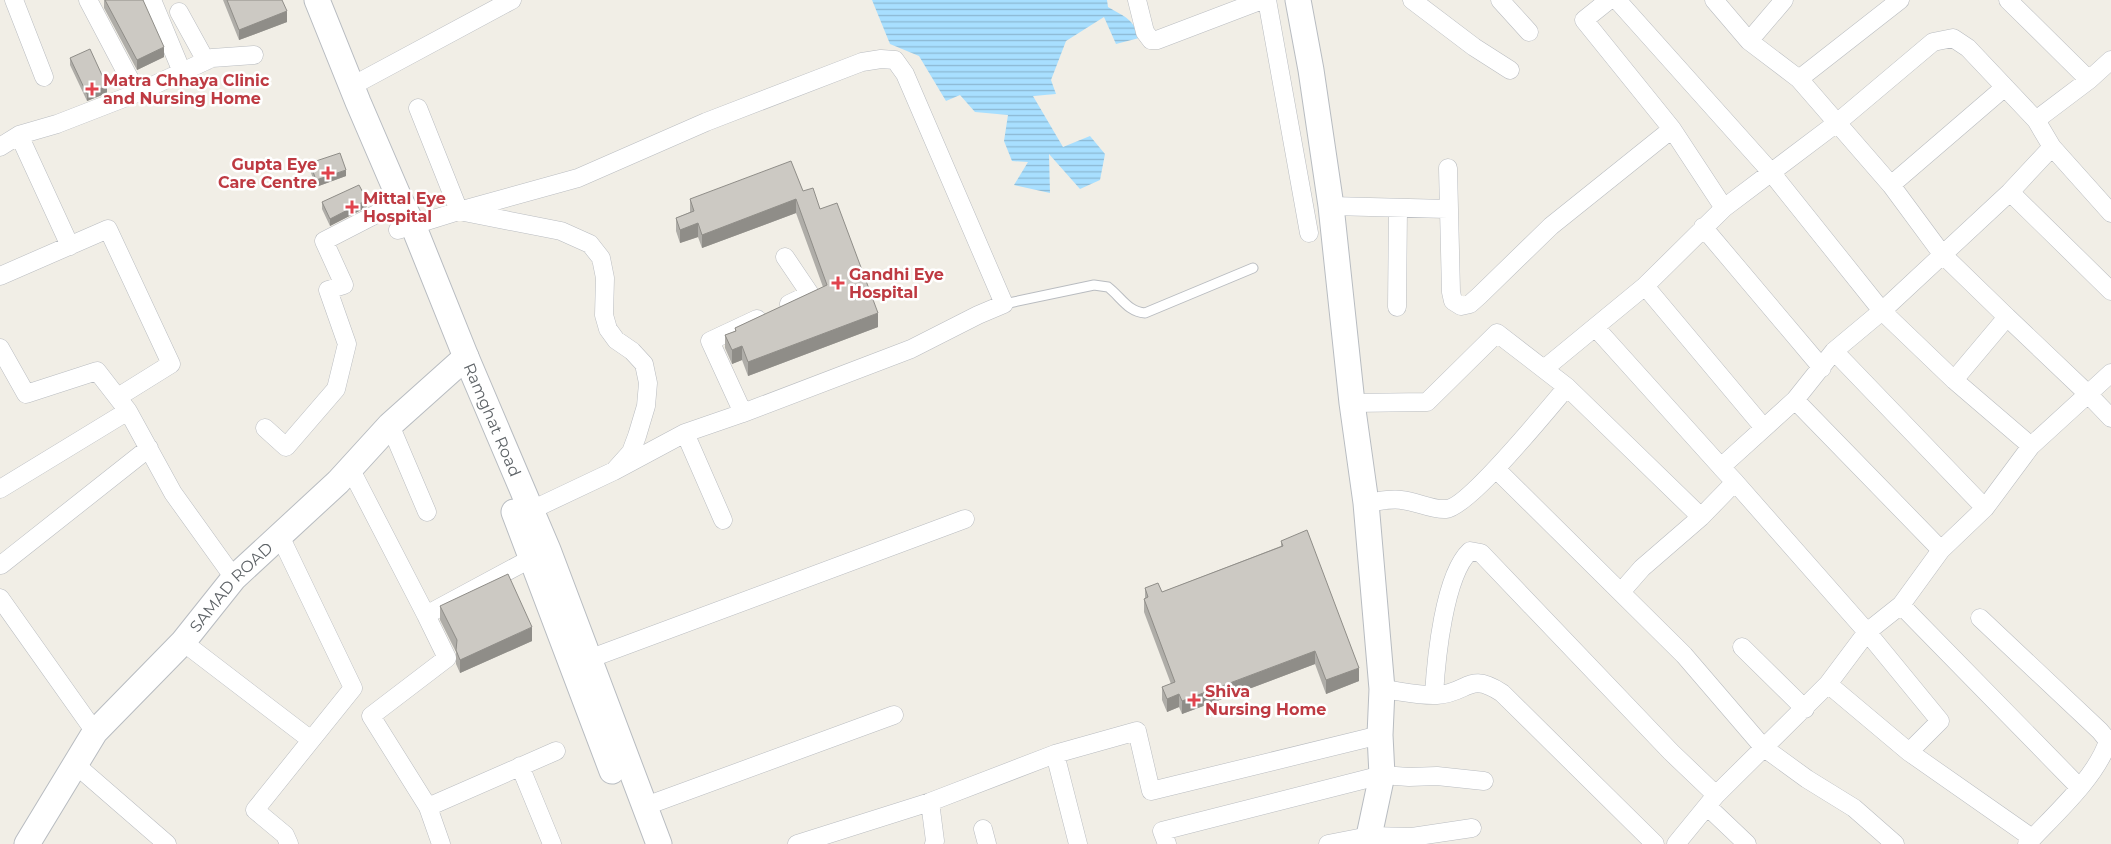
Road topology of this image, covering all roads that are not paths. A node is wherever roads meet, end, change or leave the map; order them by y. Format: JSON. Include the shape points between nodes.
{"nodes":[{"id":1,"x":14,"y":0,"type":"edge"},
{"id":2,"x":88,"y":0,"type":"edge"},
{"id":3,"x":152,"y":0,"type":"edge"},
{"id":4,"x":1137,"y":0,"type":"edge"},
{"id":5,"x":1262,"y":0,"type":"edge"},
{"id":6,"x":1267,"y":0,"type":"edge"},
{"id":7,"x":1298,"y":0,"type":"edge"},
{"id":8,"x":1412,"y":0,"type":"edge"},
{"id":9,"x":1500,"y":0,"type":"edge"},
{"id":10,"x":1609,"y":0,"type":"edge"},
{"id":11,"x":1618,"y":0,"type":"edge"},
{"id":12,"x":1714,"y":0,"type":"edge"},
{"id":13,"x":1784,"y":0,"type":"edge"},
{"id":14,"x":1900,"y":0,"type":"edge"},
{"id":15,"x":2008,"y":0,"type":"edge"},
{"id":16,"x":507,"y":1,"type":"edge"},
{"id":17,"x":313,"y":6,"type":"edge"},
{"id":18,"x":179,"y":12,"type":"dead end"},
{"id":19,"x":1529,"y":32,"type":"dead end"},
{"id":20,"x":1750,"y":41,"type":"junction"},
{"id":21,"x":254,"y":55,"type":"dead end"},
{"id":22,"x":2111,"y":60,"type":"edge"},
{"id":23,"x":206,"y":61,"type":"junction"},
{"id":24,"x":1510,"y":70,"type":"dead end"},
{"id":25,"x":182,"y":72,"type":"junction"},
{"id":26,"x":44,"y":78,"type":"dead end"},
{"id":27,"x":1798,"y":79,"type":"junction"},
{"id":28,"x":2089,"y":80,"type":"junction"},
{"id":29,"x":352,"y":86,"type":"junction"},
{"id":30,"x":2005,"y":87,"type":"junction"},
{"id":31,"x":137,"y":93,"type":"junction"},
{"id":32,"x":418,"y":108,"type":"dead end"},
{"id":33,"x":2036,"y":120,"type":"junction"},
{"id":34,"x":1838,"y":122,"type":"junction"},
{"id":35,"x":1672,"y":128,"type":"junction"},
{"id":36,"x":19,"y":135,"type":"junction"},
{"id":37,"x":0,"y":147,"type":"edge"},
{"id":38,"x":2052,"y":147,"type":"junction"},
{"id":39,"x":1448,"y":168,"type":"dead end"},
{"id":40,"x":1770,"y":171,"type":"junction"},
{"id":41,"x":1891,"y":185,"type":"junction"},
{"id":42,"x":2010,"y":192,"type":"junction"},
{"id":43,"x":1331,"y":206,"type":"junction"},
{"id":44,"x":390,"y":207,"type":"junction"},
{"id":45,"x":1398,"y":208,"type":"junction"},
{"id":46,"x":1724,"y":208,"type":"junction"},
{"id":47,"x":1448,"y":209,"type":"junction"},
{"id":48,"x":459,"y":211,"type":"junction"},
{"id":49,"x":2111,"y":213,"type":"edge"},
{"id":50,"x":1703,"y":226,"type":"junction"},
{"id":51,"x":406,"y":228,"type":"junction"},
{"id":52,"x":1309,"y":233,"type":"dead end"},
{"id":53,"x":70,"y":246,"type":"junction"},
{"id":54,"x":1942,"y":254,"type":"junction"},
{"id":55,"x":785,"y":257,"type":"dead end"},
{"id":56,"x":1253,"y":268,"type":"dead end"},
{"id":57,"x":0,"y":276,"type":"edge"},
{"id":58,"x":1645,"y":286,"type":"junction"},
{"id":59,"x":2111,"y":291,"type":"edge"},
{"id":60,"x":1004,"y":304,"type":"junction"},
{"id":61,"x":1397,"y":307,"type":"dead end"},
{"id":62,"x":1882,"y":311,"type":"junction"},
{"id":63,"x":2008,"y":317,"type":"junction"},
{"id":64,"x":1595,"y":327,"type":"junction"},
{"id":65,"x":0,"y":348,"type":"edge"},
{"id":66,"x":1834,"y":351,"type":"junction"},
{"id":67,"x":460,"y":362,"type":"junction"},
{"id":68,"x":1544,"y":368,"type":"junction"},
{"id":69,"x":1822,"y":368,"type":"junction"},
{"id":70,"x":2111,"y":373,"type":"edge"},
{"id":71,"x":1954,"y":380,"type":"junction"},
{"id":72,"x":1567,"y":387,"type":"junction"},
{"id":73,"x":2090,"y":395,"type":"junction"},
{"id":74,"x":1794,"y":400,"type":"junction"},
{"id":75,"x":1352,"y":403,"type":"junction"},
{"id":76,"x":123,"y":404,"type":"junction"},
{"id":77,"x":743,"y":413,"type":"junction"},
{"id":78,"x":2111,"y":418,"type":"edge"},
{"id":79,"x":390,"y":425,"type":"junction"},
{"id":80,"x":264,"y":428,"type":"dead end"},
{"id":81,"x":1764,"y":428,"type":"junction"},
{"id":82,"x":685,"y":433,"type":"junction"},
{"id":83,"x":2031,"y":446,"type":"junction"},
{"id":84,"x":149,"y":448,"type":"junction"},
{"id":85,"x":1721,"y":467,"type":"junction"},
{"id":86,"x":350,"y":468,"type":"junction"},
{"id":87,"x":1496,"y":469,"type":"junction"},
{"id":88,"x":614,"y":471,"type":"junction"},
{"id":89,"x":1735,"y":482,"type":"junction"},
{"id":90,"x":0,"y":489,"type":"edge"},
{"id":91,"x":1366,"y":503,"type":"junction"},
{"id":92,"x":1985,"y":508,"type":"junction"},
{"id":93,"x":428,"y":512,"type":"dead end"},
{"id":94,"x":524,"y":514,"type":"junction"},
{"id":95,"x":1700,"y":518,"type":"junction"},
{"id":96,"x":965,"y":519,"type":"dead end"},
{"id":97,"x":723,"y":520,"type":"dead end"},
{"id":98,"x":280,"y":536,"type":"junction"},
{"id":99,"x":1941,"y":550,"type":"junction"},
{"id":100,"x":532,"y":558,"type":"junction"},
{"id":101,"x":1,"y":565,"type":"edge"},
{"id":102,"x":234,"y":578,"type":"junction"},
{"id":103,"x":1620,"y":592,"type":"junction"},
{"id":104,"x":0,"y":598,"type":"edge"},
{"id":105,"x":1901,"y":605,"type":"junction"},
{"id":106,"x":426,"y":615,"type":"junction"},
{"id":107,"x":1980,"y":618,"type":"dead end"},
{"id":108,"x":1867,"y":632,"type":"junction"},
{"id":109,"x":183,"y":642,"type":"junction"},
{"id":110,"x":1742,"y":647,"type":"dead end"},
{"id":111,"x":582,"y":661,"type":"junction"},
{"id":112,"x":1828,"y":684,"type":"junction"},
{"id":113,"x":1382,"y":689,"type":"junction"},
{"id":114,"x":1434,"y":695,"type":"junction"},
{"id":115,"x":1805,"y":709,"type":"junction"},
{"id":116,"x":894,"y":715,"type":"dead end"},
{"id":117,"x":95,"y":732,"type":"junction"},
{"id":118,"x":1380,"y":735,"type":"junction"},
{"id":119,"x":311,"y":740,"type":"junction"},
{"id":120,"x":1763,"y":747,"type":"junction"},
{"id":121,"x":556,"y":750,"type":"dead end"},
{"id":122,"x":1909,"y":752,"type":"junction"},
{"id":123,"x":1055,"y":754,"type":"junction"},
{"id":124,"x":76,"y":765,"type":"junction"},
{"id":125,"x":520,"y":766,"type":"junction"},
{"id":126,"x":1382,"y":774,"type":"junction"},
{"id":127,"x":1484,"y":781,"type":"dead end"},
{"id":128,"x":2079,"y":787,"type":"junction"},
{"id":129,"x":1711,"y":801,"type":"junction"},
{"id":130,"x":930,"y":802,"type":"junction"},
{"id":131,"x":428,"y":806,"type":"junction"},
{"id":132,"x":643,"y":807,"type":"junction"},
{"id":133,"x":1472,"y":828,"type":"dead end"},
{"id":134,"x":831,"y":839,"type":"edge"},
{"id":135,"x":1369,"y":840,"type":"edge"},
{"id":136,"x":33,"y":841,"type":"edge"},
{"id":137,"x":2030,"y":841,"type":"edge"},
{"id":138,"x":167,"y":844,"type":"edge"},
{"id":139,"x":289,"y":844,"type":"edge"},
{"id":140,"x":441,"y":844,"type":"edge"},
{"id":141,"x":552,"y":844,"type":"edge"},
{"id":142,"x":640,"y":844,"type":"edge"},
{"id":143,"x":658,"y":844,"type":"edge"},
{"id":144,"x":797,"y":844,"type":"edge"},
{"id":145,"x":934,"y":844,"type":"edge"},
{"id":146,"x":1078,"y":844,"type":"edge"},
{"id":147,"x":1167,"y":844,"type":"edge"},
{"id":148,"x":1328,"y":844,"type":"edge"},
{"id":149,"x":1655,"y":844,"type":"edge"},
{"id":150,"x":1676,"y":844,"type":"edge"},
{"id":151,"x":1746,"y":844,"type":"edge"},
{"id":152,"x":1894,"y":844,"type":"edge"}],
"edges":[{"from":1,"to":26,"type":"street"},
{"from":2,"to":31,"type":"street"},
{"from":3,"to":25,"type":"street"},
{"from":4,"to":5,"type":"street","via":[[1145,32],[1151,40],[1157,40]]},
{"from":6,"to":52,"type":"street"},
{"from":7,"to":43,"type":"main road"},
{"from":8,"to":24,"type":"street"},
{"from":9,"to":19,"type":"street"},
{"from":10,"to":35,"type":"street","via":[[1584,20]]},
{"from":11,"to":40,"type":"street"},
{"from":12,"to":20,"type":"street"},
{"from":13,"to":20,"type":"street"},
{"from":14,"to":27,"type":"street"},
{"from":15,"to":28,"type":"street"},
{"from":16,"to":29,"type":"street"},
{"from":17,"to":29,"type":"main road","name":"Ramghat Road"},
{"from":17,"to":44,"type":"main road","name":"Ramghat Road","via":[[345,108]]},
{"from":18,"to":23,"type":"street"},
{"from":20,"to":27,"type":"street"},
{"from":21,"to":23,"type":"street"},
{"from":22,"to":28,"type":"street"},
{"from":23,"to":25,"type":"street"},
{"from":25,"to":31,"type":"street"},
{"from":27,"to":34,"type":"street"},
{"from":28,"to":33,"type":"street"},
{"from":29,"to":51,"type":"main road","name":"Ramghat Road","via":[[401,202]]},
{"from":30,"to":33,"type":"street"},
{"from":30,"to":34,"type":"street","via":[[1968,48],[1953,38],[1933,42]]},
{"from":30,"to":41,"type":"street"},
{"from":31,"to":36,"type":"street"},
{"from":32,"to":48,"type":"street"},
{"from":33,"to":38,"type":"street"},
{"from":34,"to":40,"type":"street"},
{"from":34,"to":41,"type":"street"},
{"from":35,"to":46,"type":"street"},
{"from":35,"to":47,"type":"street","via":[[1552,226],[1470,304],[1461,306],[1453,301],[1451,292]]},
{"from":36,"to":37,"type":"street"},
{"from":36,"to":53,"type":"street"},
{"from":38,"to":42,"type":"street"},
{"from":38,"to":49,"type":"street"},
{"from":39,"to":47,"type":"street"},
{"from":40,"to":46,"type":"street"},
{"from":40,"to":62,"type":"street"},
{"from":41,"to":54,"type":"street"},
{"from":42,"to":54,"type":"street"},
{"from":42,"to":59,"type":"street"},
{"from":43,"to":45,"type":"street"},
{"from":43,"to":75,"type":"main road"},
{"from":44,"to":51,"type":"main road","name":"Ramghat Road"},
{"from":44,"to":80,"type":"street","via":[[324,241],[344,285],[328,290],[347,344],[336,389],[286,447]]},
{"from":45,"to":47,"type":"street"},
{"from":45,"to":61,"type":"street"},
{"from":46,"to":50,"type":"street"},
{"from":48,"to":51,"type":"street"},
{"from":48,"to":60,"type":"street","via":[[578,178],[706,122],[862,62],[895,60],[905,74]]},
{"from":48,"to":88,"type":"street","via":[[561,231],[590,244],[601,258],[605,278],[604,314],[608,329],[644,364],[648,382],[646,406],[631,452]]},
{"from":50,"to":58,"type":"street"},
{"from":50,"to":69,"type":"street"},
{"from":51,"to":67,"type":"main road","name":"Ramghat Road"},
{"from":53,"to":57,"type":"street"},
{"from":53,"to":76,"type":"street","via":[[108,229],[171,364]]},
{"from":54,"to":62,"type":"street"},
{"from":54,"to":63,"type":"street"},
{"from":55,"to":77,"type":"street","via":[[810,294],[710,341]]},
{"from":56,"to":60,"type":"lane","via":[[1145,313],[1128,307],[1108,287],[1094,285]]},
{"from":58,"to":64,"type":"street"},
{"from":58,"to":81,"type":"street"},
{"from":60,"to":77,"type":"street","via":[[911,349]]},
{"from":62,"to":66,"type":"street"},
{"from":62,"to":71,"type":"street"},
{"from":63,"to":71,"type":"street"},
{"from":63,"to":73,"type":"street"},
{"from":64,"to":68,"type":"street"},
{"from":64,"to":85,"type":"street"},
{"from":65,"to":76,"type":"street","via":[[26,394],[97,371]]},
{"from":66,"to":69,"type":"street"},
{"from":66,"to":92,"type":"street"},
{"from":67,"to":79,"type":"main road","name":"SAMAD ROAD"},
{"from":67,"to":94,"type":"main road","name":"Ramghat Road"},
{"from":68,"to":72,"type":"street"},
{"from":68,"to":75,"type":"street","via":[[1497,333],[1426,402]]},
{"from":69,"to":74,"type":"street"},
{"from":70,"to":73,"type":"street"},
{"from":71,"to":83,"type":"street"},
{"from":72,"to":87,"type":"street"},
{"from":72,"to":95,"type":"street"},
{"from":73,"to":78,"type":"street"},
{"from":73,"to":83,"type":"street"},
{"from":74,"to":81,"type":"street"},
{"from":74,"to":99,"type":"street"},
{"from":75,"to":91,"type":"main road"},
{"from":76,"to":84,"type":"street"},
{"from":76,"to":90,"type":"street"},
{"from":77,"to":82,"type":"street"},
{"from":79,"to":86,"type":"main road","name":"SAMAD ROAD"},
{"from":79,"to":93,"type":"street"},
{"from":81,"to":85,"type":"street"},
{"from":82,"to":88,"type":"street"},
{"from":82,"to":97,"type":"street"},
{"from":83,"to":92,"type":"street"},
{"from":84,"to":101,"type":"street"},
{"from":84,"to":102,"type":"street","via":[[173,493]]},
{"from":85,"to":89,"type":"street"},
{"from":86,"to":98,"type":"main road","name":"SAMAD ROAD"},
{"from":86,"to":106,"type":"street"},
{"from":87,"to":91,"type":"street","via":[[1457,506],[1448,509],[1400,499]]},
{"from":87,"to":103,"type":"street"},
{"from":88,"to":94,"type":"street"},
{"from":89,"to":95,"type":"street"},
{"from":89,"to":108,"type":"street"},
{"from":91,"to":113,"type":"main road"},
{"from":92,"to":99,"type":"street"},
{"from":94,"to":100,"type":"main road","name":"Ramghat Road"},
{"from":94,"to":111,"type":"main road","name":"Ramghat Road"},
{"from":95,"to":103,"type":"street","via":[[1642,568]]},
{"from":96,"to":111,"type":"street"},
{"from":98,"to":102,"type":"main road","name":"SAMAD ROAD"},
{"from":98,"to":119,"type":"street","via":[[353,688]]},
{"from":99,"to":105,"type":"street"},
{"from":100,"to":106,"type":"street"},
{"from":100,"to":111,"type":"main road","name":"Ramghat Road"},
{"from":102,"to":109,"type":"main road","name":"SAMAD ROAD"},
{"from":103,"to":120,"type":"street","via":[[1684,655]]},
{"from":104,"to":117,"type":"street"},
{"from":105,"to":108,"type":"street"},
{"from":105,"to":128,"type":"street"},
{"from":106,"to":131,"type":"street","via":[[447,658],[371,716]]},
{"from":107,"to":128,"type":"street","via":[[2108,741],[2096,768]]},
{"from":108,"to":112,"type":"street"},
{"from":108,"to":122,"type":"street","via":[[1940,721]]},
{"from":109,"to":117,"type":"main road","name":"SAMAD ROAD"},
{"from":109,"to":119,"type":"street"},
{"from":110,"to":115,"type":"street"},
{"from":111,"to":132,"type":"main road","name":"Ramghat Road"},
{"from":111,"to":142,"type":"main road","name":"Ramghat Road"},
{"from":112,"to":115,"type":"street"},
{"from":112,"to":122,"type":"street"},
{"from":113,"to":114,"type":"street"},
{"from":113,"to":118,"type":"main road"},
{"from":114,"to":129,"type":"street","via":[[1437,650],[1445,609],[1462,559],[1470,551],[1481,553],[1664,745]]},
{"from":114,"to":149,"type":"street","via":[[1478,682],[1502,693]]},
{"from":115,"to":120,"type":"street"},
{"from":116,"to":132,"type":"street"},
{"from":117,"to":124,"type":"main road","name":"SAMAD ROAD"},
{"from":118,"to":123,"type":"street","via":[[1151,791],[1137,731]]},
{"from":118,"to":126,"type":"main road"},
{"from":119,"to":139,"type":"street","via":[[255,810],[285,836]]},
{"from":120,"to":129,"type":"street"},
{"from":120,"to":152,"type":"street","via":[[1854,808]]},
{"from":121,"to":125,"type":"street"},
{"from":122,"to":137,"type":"street"},
{"from":123,"to":130,"type":"street"},
{"from":123,"to":146,"type":"street"},
{"from":124,"to":136,"type":"main road","name":"SAMAD ROAD"},
{"from":124,"to":138,"type":"street"},
{"from":125,"to":131,"type":"street"},
{"from":125,"to":141,"type":"street"},
{"from":126,"to":127,"type":"street"},
{"from":126,"to":135,"type":"main road"},
{"from":126,"to":147,"type":"street","via":[[1162,831]]},
{"from":128,"to":137,"type":"street"},
{"from":129,"to":150,"type":"street"},
{"from":129,"to":151,"type":"street"},
{"from":130,"to":134,"type":"street"},
{"from":130,"to":145,"type":"street"},
{"from":131,"to":140,"type":"street"},
{"from":132,"to":143,"type":"main road","name":"Ramghat Road"},
{"from":133,"to":135,"type":"street"},
{"from":134,"to":144,"type":"street"},
{"from":135,"to":148,"type":"street"}]}
